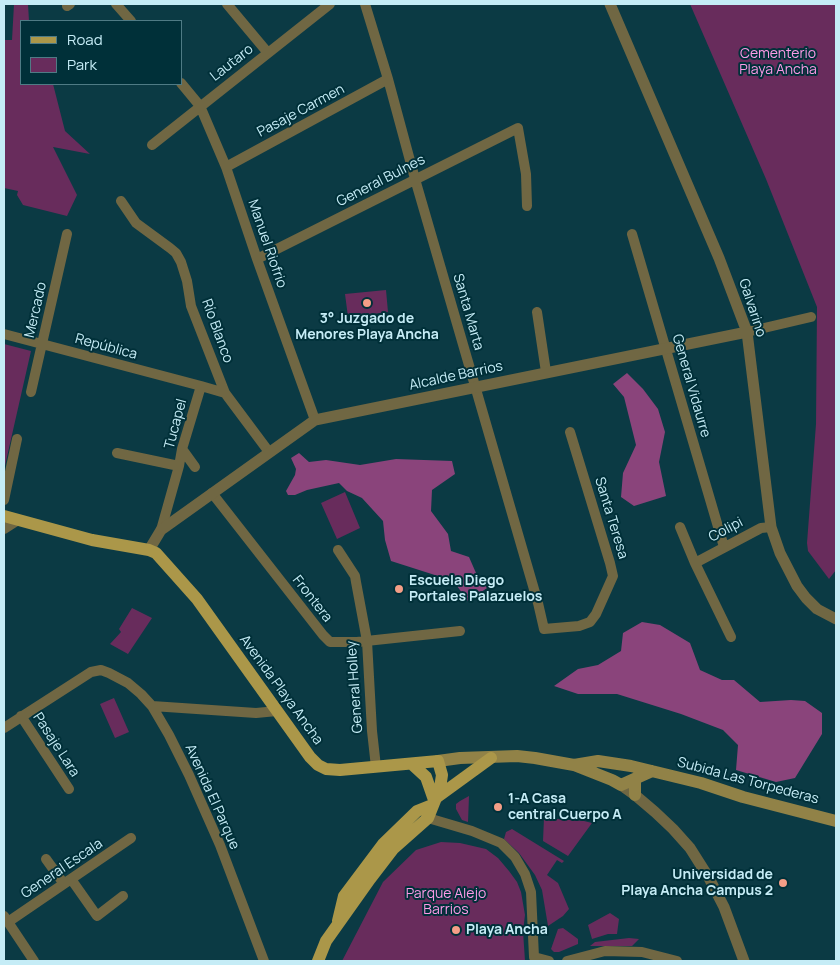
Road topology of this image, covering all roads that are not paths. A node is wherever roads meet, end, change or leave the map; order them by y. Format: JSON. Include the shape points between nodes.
{"nodes":[{"id":1,"x":116,"y":4,"type":"edge"},
{"id":2,"x":227,"y":4,"type":"edge"},
{"id":3,"x":330,"y":4,"type":"edge"},
{"id":4,"x":365,"y":4,"type":"edge"},
{"id":5,"x":610,"y":4,"type":"edge"},
{"id":6,"x":130,"y":20,"type":"edge"},
{"id":7,"x":268,"y":52,"type":"junction"},
{"id":8,"x":388,"y":79,"type":"junction"},
{"id":9,"x":182,"y":84,"type":"edge"},
{"id":10,"x":200,"y":106,"type":"junction"},
{"id":11,"x":152,"y":146,"type":"dead end"},
{"id":12,"x":226,"y":167,"type":"junction"},
{"id":13,"x":415,"y":179,"type":"junction"},
{"id":14,"x":121,"y":201,"type":"dead end"},
{"id":15,"x":527,"y":206,"type":"dead end"},
{"id":16,"x":67,"y":234,"type":"dead end"},
{"id":17,"x":632,"y":234,"type":"dead end"},
{"id":18,"x":257,"y":259,"type":"junction"},
{"id":19,"x":537,"y":312,"type":"dead end"},
{"id":20,"x":811,"y":317,"type":"dead end"},
{"id":21,"x":747,"y":332,"type":"junction"},
{"id":22,"x":4,"y":334,"type":"edge"},
{"id":23,"x":42,"y":344,"type":"junction"},
{"id":24,"x":666,"y":348,"type":"junction"},
{"id":25,"x":546,"y":372,"type":"junction"},
{"id":26,"x":201,"y":386,"type":"junction"},
{"id":27,"x":476,"y":388,"type":"junction"},
{"id":28,"x":31,"y":392,"type":"dead end"},
{"id":29,"x":225,"y":393,"type":"junction"},
{"id":30,"x":315,"y":420,"type":"junction"},
{"id":31,"x":570,"y":432,"type":"dead end"},
{"id":32,"x":17,"y":439,"type":"dead end"},
{"id":33,"x":182,"y":449,"type":"junction"},
{"id":34,"x":269,"y":452,"type":"junction"},
{"id":35,"x":117,"y":453,"type":"dead end"},
{"id":36,"x":179,"y":466,"type":"junction"},
{"id":37,"x":195,"y":468,"type":"dead end"},
{"id":38,"x":212,"y":492,"type":"junction"},
{"id":39,"x":4,"y":500,"type":"edge"},
{"id":40,"x":4,"y":516,"type":"edge"},
{"id":41,"x":18,"y":520,"type":"junction"},
{"id":42,"x":680,"y":527,"type":"dead end"},
{"id":43,"x":772,"y":527,"type":"junction"},
{"id":44,"x":4,"y":530,"type":"edge"},
{"id":45,"x":161,"y":530,"type":"junction"},
{"id":46,"x":724,"y":547,"type":"junction"},
{"id":47,"x":149,"y":550,"type":"junction"},
{"id":48,"x":338,"y":550,"type":"dead end"},
{"id":49,"x":695,"y":563,"type":"junction"},
{"id":50,"x":836,"y":619,"type":"edge"},
{"id":51,"x":544,"y":629,"type":"joint"},
{"id":52,"x":460,"y":631,"type":"dead end"},
{"id":53,"x":730,"y":637,"type":"dead end"},
{"id":54,"x":366,"y":641,"type":"junction"},
{"id":55,"x":152,"y":706,"type":"junction"},
{"id":56,"x":277,"y":711,"type":"junction"},
{"id":57,"x":21,"y":716,"type":"junction"},
{"id":58,"x":4,"y":727,"type":"edge"},
{"id":59,"x":491,"y":758,"type":"junction"},
{"id":60,"x":438,"y":762,"type":"junction"},
{"id":61,"x":412,"y":765,"type":"junction"},
{"id":62,"x":574,"y":765,"type":"junction"},
{"id":63,"x":632,"y":766,"type":"junction"},
{"id":64,"x":376,"y":767,"type":"junction"},
{"id":65,"x":652,"y":771,"type":"junction"},
{"id":66,"x":635,"y":780,"type":"junction"},
{"id":67,"x":616,"y":782,"type":"junction"},
{"id":68,"x":69,"y":789,"type":"dead end"},
{"id":69,"x":635,"y":794,"type":"junction"},
{"id":70,"x":433,"y":802,"type":"junction"},
{"id":71,"x":428,"y":818,"type":"junction"},
{"id":72,"x":836,"y":821,"type":"edge"},
{"id":73,"x":131,"y":838,"type":"dead end"},
{"id":74,"x":46,"y":859,"type":"dead end"},
{"id":75,"x":67,"y":881,"type":"junction"},
{"id":76,"x":123,"y":896,"type":"dead end"},
{"id":77,"x":6,"y":919,"type":"edge"},
{"id":78,"x":338,"y":924,"type":"junction"},
{"id":79,"x":34,"y":961,"type":"edge"},
{"id":80,"x":264,"y":961,"type":"edge"},
{"id":81,"x":318,"y":961,"type":"edge"},
{"id":82,"x":549,"y":961,"type":"edge"},
{"id":83,"x":568,"y":961,"type":"edge"},
{"id":84,"x":677,"y":961,"type":"edge"},
{"id":85,"x":744,"y":961,"type":"edge"}],
"edges":[{"from":1,"to":6,"type":"street"},
{"from":2,"to":7,"type":"street"},
{"from":3,"to":7,"type":"street","name":"Lautaro"},
{"from":4,"to":8,"type":"street","name":"Santa Marta"},
{"from":5,"to":21,"type":"street","name":"Galvarino","via":[[719,258]]},
{"from":7,"to":10,"type":"street","name":"Lautaro"},
{"from":8,"to":12,"type":"street","name":"Pasaje Carmen"},
{"from":8,"to":13,"type":"street","name":"Santa Marta"},
{"from":9,"to":10,"type":"street","name":"Manuel Riofrio"},
{"from":10,"to":11,"type":"street","name":"Lautaro"},
{"from":10,"to":12,"type":"street","name":"Manuel Riofrio"},
{"from":12,"to":18,"type":"street","name":"Manuel Riofrio"},
{"from":13,"to":15,"type":"street","name":"General Bulnes","via":[[518,128],[526,174]]},
{"from":13,"to":18,"type":"street","name":"General Bulnes"},
{"from":13,"to":27,"type":"street","name":"Santa Marta"},
{"from":14,"to":29,"type":"street","name":"Río Blanco","via":[[136,223],[170,248],[181,262],[191,306]]},
{"from":16,"to":23,"type":"street","name":"Mercado"},
{"from":17,"to":24,"type":"street","name":"General Vidaurre"},
{"from":18,"to":30,"type":"street","name":"Manuel Riofrio"},
{"from":19,"to":25,"type":"street"},
{"from":20,"to":21,"type":"street","name":"Alcalde Barrios"},
{"from":21,"to":24,"type":"street","name":"Alcalde Barrios"},
{"from":21,"to":43,"type":"street","name":"Galvarino"},
{"from":22,"to":23,"type":"street","name":"República"},
{"from":23,"to":26,"type":"street","name":"República"},
{"from":23,"to":28,"type":"street","name":"Mercado"},
{"from":24,"to":25,"type":"street","name":"Alcalde Barrios"},
{"from":24,"to":46,"type":"street","name":"General Vidaurre"},
{"from":25,"to":27,"type":"street","name":"Alcalde Barrios"},
{"from":26,"to":29,"type":"street","name":"Tucapel"},
{"from":26,"to":33,"type":"street","name":"Tucapel"},
{"from":27,"to":30,"type":"street","name":"Alcalde Barrios"},
{"from":27,"to":51,"type":"street","name":"Santa Marta"},
{"from":29,"to":34,"type":"street","name":"Río Blanco"},
{"from":30,"to":34,"type":"street","name":"Alcalde Barrios"},
{"from":31,"to":51,"type":"street","name":"Santa Teresa","via":[[612,576],[590,622]]},
{"from":32,"to":39,"type":"street"},
{"from":33,"to":36,"type":"street","name":"Tucapel"},
{"from":33,"to":37,"type":"street"},
{"from":34,"to":38,"type":"street","name":"Alcalde Barrios"},
{"from":35,"to":36,"type":"street","name":"Tucapel"},
{"from":36,"to":45,"type":"street","name":"Tucapel"},
{"from":38,"to":45,"type":"street","name":"Alcalde Barrios"},
{"from":38,"to":54,"type":"street","name":"Frontera","via":[[326,639],[334,643]]},
{"from":40,"to":41,"type":"main road"},
{"from":41,"to":44,"type":"street"},
{"from":41,"to":47,"type":"main road","via":[[92,540]]},
{"from":42,"to":49,"type":"street"},
{"from":43,"to":46,"type":"street","name":"Colipi","via":[[761,528]]},
{"from":43,"to":50,"type":"street","name":"Galvarino","via":[[780,553],[797,586],[817,609]]},
{"from":45,"to":47,"type":"street","name":"Alcalde Barrios"},
{"from":46,"to":49,"type":"street","name":"Colipi"},
{"from":47,"to":56,"type":"main road","name":"Avenida Playa Ancha","via":[[156,553],[197,599]]},
{"from":48,"to":54,"type":"street","name":"General Holley","via":[[355,576]]},
{"from":49,"to":53,"type":"street"},
{"from":52,"to":54,"type":"street","name":"Frontera"},
{"from":54,"to":64,"type":"street","name":"General Holley"},
{"from":55,"to":56,"type":"street","via":[[256,713]]},
{"from":55,"to":57,"type":"street","name":"Avenida El Parque","via":[[128,683],[101,670],[88,674]]},
{"from":55,"to":80,"type":"street","name":"Avenida El Parque","via":[[189,775],[220,845]]},
{"from":56,"to":64,"type":"main road","name":"Avenida Playa Ancha","via":[[310,757],[326,770]]},
{"from":57,"to":58,"type":"street"},
{"from":57,"to":68,"type":"street","name":"Pasaje Lara"},
{"from":59,"to":60,"type":"main road","name":"Avenida Playa Ancha"},
{"from":59,"to":62,"type":"main road","name":"Avenida Playa Ancha","via":[[526,757]]},
{"from":59,"to":70,"type":"main road"},
{"from":60,"to":61,"type":"main road","name":"Avenida Playa Ancha"},
{"from":60,"to":70,"type":"main road","via":[[442,775]]},
{"from":61,"to":64,"type":"main road","name":"Avenida Playa Ancha"},
{"from":61,"to":70,"type":"main road","via":[[426,777]]},
{"from":62,"to":63,"type":"main road","name":"Subida Las Torpederas","via":[[598,761]]},
{"from":62,"to":67,"type":"main road"},
{"from":63,"to":65,"type":"main road","name":"Subida Las Torpederas"},
{"from":63,"to":67,"type":"main road"},
{"from":65,"to":66,"type":"main road"},
{"from":65,"to":72,"type":"main road","name":"Subida Las Torpederas"},
{"from":66,"to":67,"type":"main road"},
{"from":66,"to":69,"type":"main road"},
{"from":67,"to":69,"type":"street"},
{"from":69,"to":85,"type":"street","via":[[690,848],[724,907]]},
{"from":70,"to":71,"type":"main road"},
{"from":70,"to":78,"type":"main road","via":[[417,811],[383,844],[344,896]]},
{"from":71,"to":78,"type":"main road","via":[[393,849]]},
{"from":71,"to":82,"type":"street","via":[[501,843],[516,857],[531,892],[534,957]]},
{"from":73,"to":75,"type":"street","name":"General Escala"},
{"from":74,"to":75,"type":"street"},
{"from":75,"to":76,"type":"street","via":[[97,916]]},
{"from":75,"to":77,"type":"street","name":"General Escala"},
{"from":77,"to":79,"type":"street"},
{"from":78,"to":81,"type":"main road"},
{"from":83,"to":84,"type":"street","via":[[605,951],[642,952]]}]}
